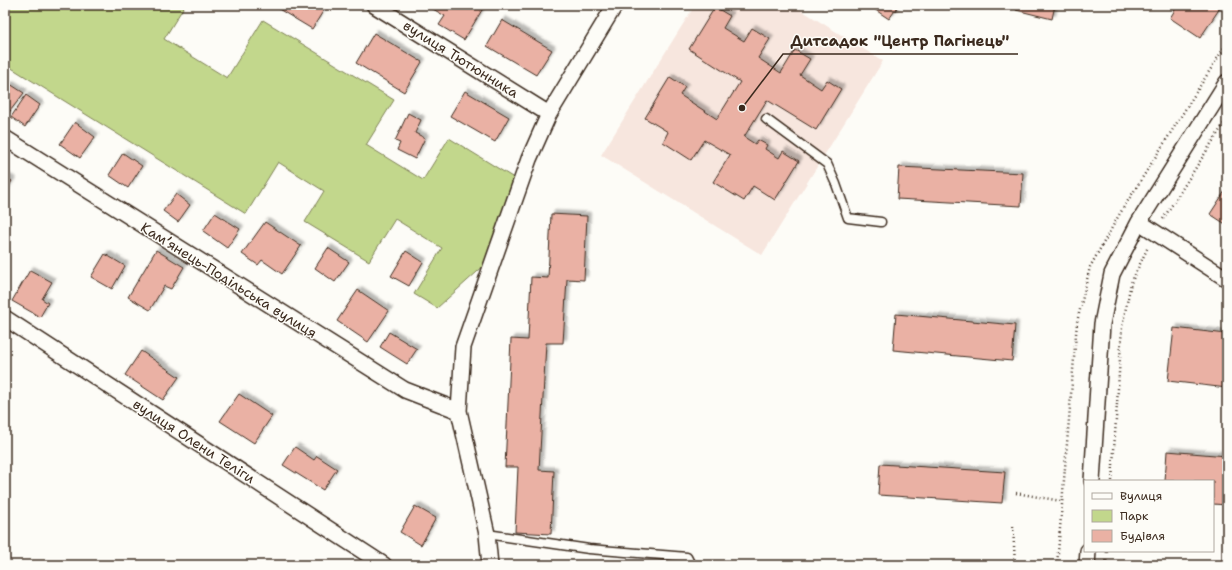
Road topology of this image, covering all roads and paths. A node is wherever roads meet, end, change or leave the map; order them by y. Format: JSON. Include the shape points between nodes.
{"nodes":[{"id":1,"x":374,"y":5,"type":"edge"},
{"id":2,"x":615,"y":5,"type":"edge"},
{"id":3,"x":1227,"y":82,"type":"edge"},
{"id":4,"x":549,"y":114,"type":"junction"},
{"id":5,"x":1227,"y":118,"type":"edge"},
{"id":6,"x":766,"y":119,"type":"dead end"},
{"id":7,"x":5,"y":138,"type":"edge"},
{"id":8,"x":881,"y":222,"type":"dead end"},
{"id":9,"x":1139,"y":222,"type":"junction"},
{"id":10,"x":1155,"y":232,"type":"junction"},
{"id":11,"x":1227,"y":279,"type":"edge"},
{"id":12,"x":5,"y":318,"type":"edge"},
{"id":13,"x":459,"y":411,"type":"junction"},
{"id":14,"x":1092,"y":480,"type":"edge"},
{"id":15,"x":1112,"y":480,"type":"edge"},
{"id":16,"x":1016,"y":493,"type":"dead end"},
{"id":17,"x":1061,"y":501,"type":"dead end"},
{"id":18,"x":1013,"y":526,"type":"dead end"},
{"id":19,"x":487,"y":534,"type":"junction"},
{"id":20,"x":1088,"y":552,"type":"edge"},
{"id":21,"x":1107,"y":552,"type":"edge"},
{"id":22,"x":384,"y":565,"type":"edge"},
{"id":23,"x":490,"y":565,"type":"edge"},
{"id":24,"x":691,"y":565,"type":"edge"},
{"id":25,"x":1015,"y":565,"type":"edge"},
{"id":26,"x":1087,"y":565,"type":"edge"},
{"id":27,"x":1106,"y":565,"type":"edge"}],
"edges":[{"from":1,"to":4,"type":"street","name":"вулиця Тютюнника"},
{"from":2,"to":4,"type":"street"},
{"from":3,"to":9,"type":"street"},
{"from":4,"to":13,"type":"street","via":[[529,160],[463,347]]},
{"from":5,"to":10,"type":"path"},
{"from":6,"to":8,"type":"lane","via":[[827,164],[848,218]]},
{"from":7,"to":13,"type":"street","name":"Камʼянець-Подільська вулиця","via":[[405,390]]},
{"from":9,"to":10,"type":"street"},
{"from":9,"to":14,"type":"street","via":[[1112,274],[1102,324]]},
{"from":10,"to":11,"type":"street"},
{"from":10,"to":15,"type":"path","via":[[1131,283],[1122,327]]},
{"from":12,"to":22,"type":"street","name":"вулиця Олени Теліги"},
{"from":13,"to":19,"type":"street"},
{"from":16,"to":17,"type":"path"},
{"from":18,"to":25,"type":"path"},
{"from":19,"to":23,"type":"street"},
{"from":19,"to":24,"type":"lane","via":[[589,549],[688,557]]},
{"from":20,"to":26,"type":"street"},
{"from":21,"to":27,"type":"path"}]}
